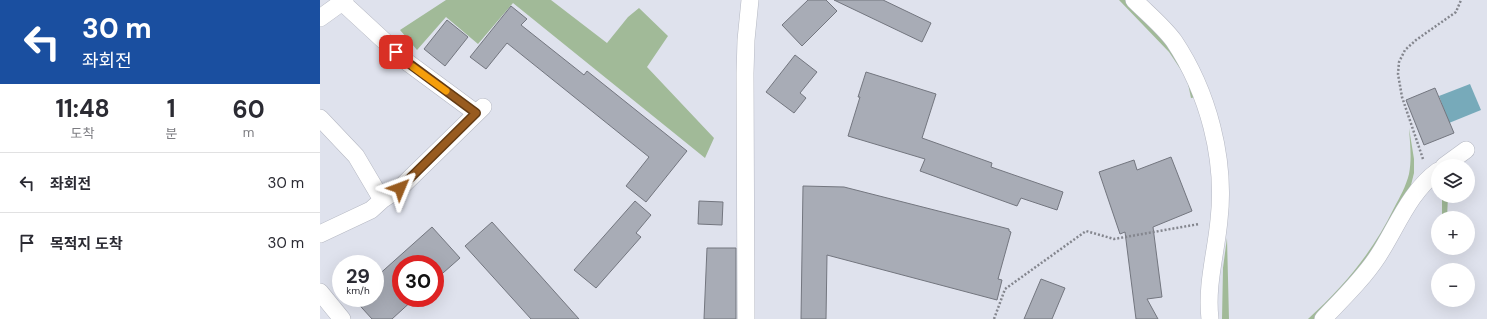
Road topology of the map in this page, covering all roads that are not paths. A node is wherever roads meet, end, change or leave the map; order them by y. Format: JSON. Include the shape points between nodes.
{"nodes":[{"id":1,"x":750,"y":0,"type":"edge"},
{"id":2,"x":1134,"y":0,"type":"edge"},
{"id":3,"x":344,"y":1,"type":"edge"},
{"id":4,"x":320,"y":18,"type":"edge"},
{"id":5,"x":320,"y":118,"type":"edge"},
{"id":6,"x":1466,"y":150,"type":"dead end"},
{"id":7,"x":1454,"y":159,"type":"edge"},
{"id":8,"x":1431,"y":177,"type":"edge"},
{"id":9,"x":382,"y":200,"type":"junction"},
{"id":10,"x":320,"y":234,"type":"edge"},
{"id":11,"x":320,"y":292,"type":"edge"},
{"id":12,"x":342,"y":319,"type":"edge"},
{"id":13,"x":746,"y":319,"type":"edge"},
{"id":14,"x":1210,"y":319,"type":"edge"},
{"id":15,"x":1323,"y":319,"type":"edge"}],
"edges":[{"from":1,"to":13,"type":"street","via":[[745,73]]},
{"from":2,"to":14,"type":"street","via":[[1173,40],[1189,66],[1213,132],[1222,192],[1212,264]]},
{"from":3,"to":4,"type":"street"},
{"from":3,"to":9,"type":"street","via":[[407,62],[479,110],[400,188]]},
{"from":5,"to":9,"type":"street","via":[[356,156]]},
{"from":6,"to":7,"type":"street"},
{"from":8,"to":15,"type":"street","via":[[1414,193],[1377,257]]},
{"from":9,"to":10,"type":"street","via":[[371,210]]},
{"from":11,"to":12,"type":"street"}]}
